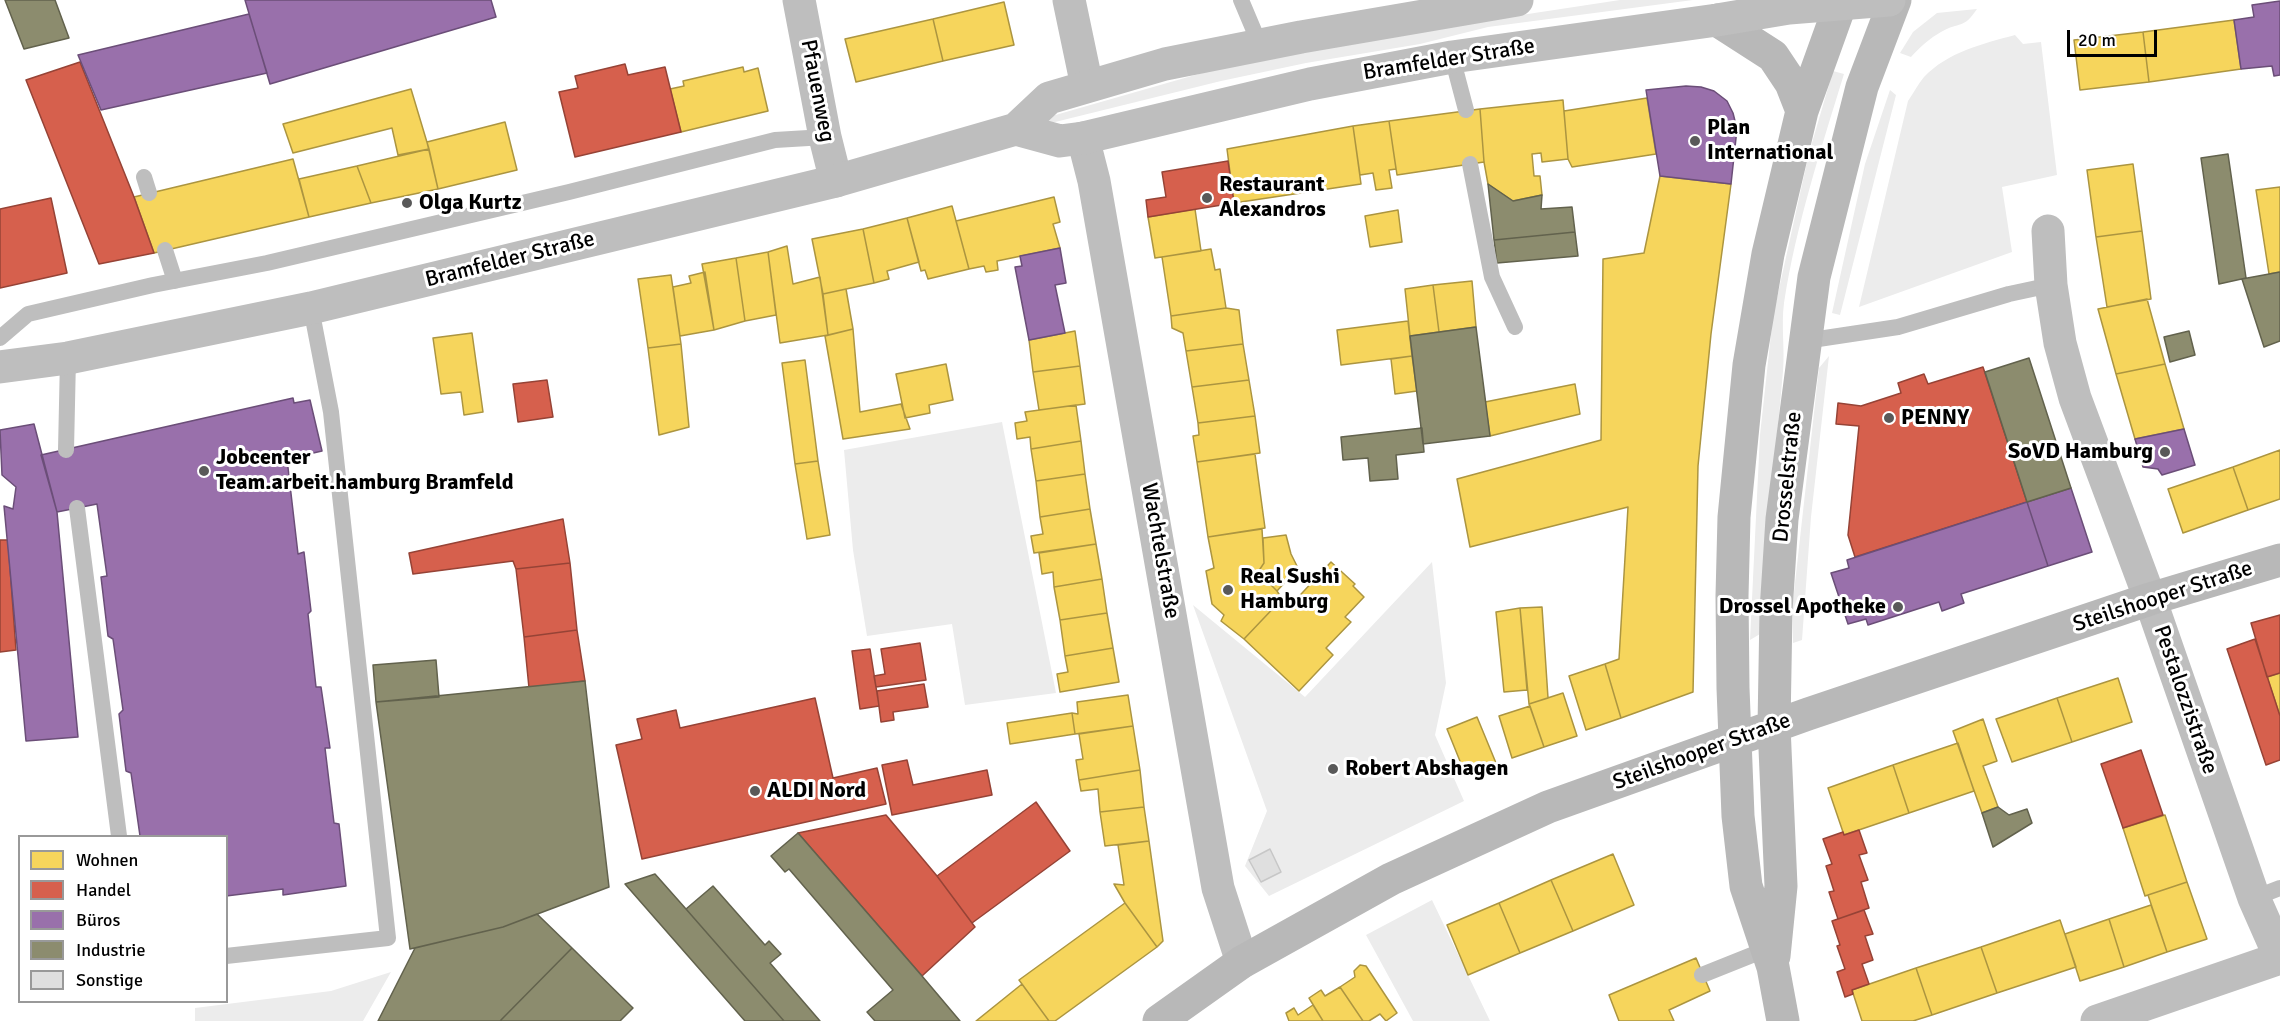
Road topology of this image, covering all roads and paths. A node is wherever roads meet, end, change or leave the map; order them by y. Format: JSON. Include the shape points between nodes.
{"nodes":[{"id":1,"x":799,"y":0,"type":"edge"},
{"id":2,"x":1070,"y":0,"type":"edge"},
{"id":3,"x":1241,"y":0,"type":"edge"},
{"id":4,"x":1516,"y":0,"type":"edge"},
{"id":5,"x":1889,"y":0,"type":"edge"},
{"id":6,"x":1895,"y":0,"type":"edge"},
{"id":7,"x":1842,"y":2,"type":"edge"},
{"id":8,"x":1407,"y":9,"type":"edge"},
{"id":9,"x":1718,"y":20,"type":"junction"},
{"id":10,"x":1260,"y":45,"type":"junction"},
{"id":11,"x":1452,"y":57,"type":"junction"},
{"id":12,"x":1087,"y":86,"type":"junction"},
{"id":13,"x":1466,"y":110,"type":"dead end"},
{"id":14,"x":1802,"y":111,"type":"junction"},
{"id":15,"x":1016,"y":129,"type":"junction"},
{"id":16,"x":825,"y":137,"type":"junction"},
{"id":17,"x":1083,"y":138,"type":"junction"},
{"id":18,"x":1470,"y":164,"type":"dead end"},
{"id":19,"x":836,"y":181,"type":"junction"},
{"id":20,"x":2048,"y":231,"type":"dead end"},
{"id":21,"x":165,"y":250,"type":"dead end"},
{"id":22,"x":175,"y":281,"type":"junction"},
{"id":23,"x":2051,"y":285,"type":"junction"},
{"id":24,"x":311,"y":308,"type":"junction"},
{"id":25,"x":1515,"y":327,"type":"dead end"},
{"id":26,"x":0,"y":338,"type":"edge"},
{"id":27,"x":1805,"y":341,"type":"junction"},
{"id":28,"x":68,"y":357,"type":"junction"},
{"id":29,"x":0,"y":367,"type":"edge"},
{"id":30,"x":66,"y":450,"type":"dead end"},
{"id":31,"x":77,"y":508,"type":"dead end"},
{"id":32,"x":2280,"y":560,"type":"edge"},
{"id":33,"x":2150,"y":599,"type":"junction"},
{"id":34,"x":1774,"y":726,"type":"junction"},
{"id":35,"x":1734,"y":740,"type":"junction"},
{"id":36,"x":119,"y":835,"type":"edge"},
{"id":37,"x":2267,"y":893,"type":"edge"},
{"id":38,"x":228,"y":956,"type":"edge"},
{"id":39,"x":1770,"y":958,"type":"junction"},
{"id":40,"x":2280,"y":958,"type":"edge"},
{"id":41,"x":1242,"y":962,"type":"junction"},
{"id":42,"x":1702,"y":975,"type":"dead end"},
{"id":43,"x":1159,"y":1021,"type":"edge"},
{"id":44,"x":1783,"y":1021,"type":"edge"},
{"id":45,"x":2097,"y":1021,"type":"edge"}],
"edges":[{"from":1,"to":16,"type":"main road","name":"Pfauenweg"},
{"from":2,"to":12,"type":"main road"},
{"from":3,"to":10,"type":"lane"},
{"from":4,"to":8,"type":"main road","name":"Bramfelder Straße"},
{"from":5,"to":7,"type":"main road","name":"Bramfelder Straße"},
{"from":6,"to":27,"type":"main road","name":"Drosselstraße","via":[[1859,98],[1818,258]]},
{"from":7,"to":9,"type":"main road","name":"Bramfelder Straße"},
{"from":7,"to":14,"type":"main road","name":"Drosselstraße"},
{"from":8,"to":10,"type":"main road","name":"Bramfelder Straße"},
{"from":9,"to":11,"type":"main road","name":"Bramfelder Straße"},
{"from":9,"to":14,"type":"main road","via":[[1773,56],[1791,83]]},
{"from":10,"to":12,"type":"main road","name":"Bramfelder Straße","via":[[1166,64]]},
{"from":11,"to":13,"type":"lane"},
{"from":11,"to":17,"type":"main road","name":"Bramfelder Straße","via":[[1310,84]]},
{"from":12,"to":15,"type":"main road","name":"Bramfelder Straße","via":[[1049,98]]},
{"from":14,"to":35,"type":"main road","name":"Drosselstraße","via":[[1768,254],[1749,365],[1734,528]]},
{"from":15,"to":17,"type":"main road","name":"Bramfelder Straße","via":[[1060,141]]},
{"from":15,"to":19,"type":"main road","name":"Bramfelder Straße"},
{"from":16,"to":19,"type":"main road","name":"Pfauenweg"},
{"from":16,"to":22,"type":"lane","via":[[775,140],[267,263]]},
{"from":17,"to":41,"type":"main road","name":"Wachtelstraße","via":[[1099,204],[1218,888]]},
{"from":18,"to":25,"type":"lane","via":[[1492,277]]},
{"from":19,"to":24,"type":"main road","name":"Bramfelder Straße"},
{"from":20,"to":23,"type":"main road","name":"Pestalozzistraße"},
{"from":21,"to":22,"type":"lane"},
{"from":22,"to":26,"type":"lane","via":[[28,314]]},
{"from":23,"to":27,"type":"lane","via":[[1898,327]]},
{"from":23,"to":33,"type":"main road","name":"Pestalozzistraße","via":[[2060,343],[2075,398]]},
{"from":24,"to":28,"type":"main road","name":"Bramfelder Straße"},
{"from":24,"to":38,"type":"lane","via":[[331,412],[388,938]]},
{"from":27,"to":34,"type":"main road","name":"Drosselstraße","via":[[1782,519]]},
{"from":28,"to":29,"type":"main road","name":"Bramfelder Straße"},
{"from":28,"to":30,"type":"lane"},
{"from":31,"to":36,"type":"lane"},
{"from":32,"to":33,"type":"main road","name":"Steilshooper Straße"},
{"from":33,"to":34,"type":"main road","name":"Steilshooper Straße"},
{"from":33,"to":37,"type":"main road","name":"Pestalozzistraße"},
{"from":34,"to":35,"type":"main road","name":"Steilshooper Straße"},
{"from":34,"to":39,"type":"main road","name":"Drosselstraße","via":[[1781,886]]},
{"from":35,"to":39,"type":"main road","name":"Drosselstraße","via":[[1746,886]]},
{"from":35,"to":41,"type":"main road","name":"Steilshooper Straße","via":[[1548,807],[1439,856]]},
{"from":37,"to":40,"type":"main road","name":"Pestalozzistraße"},
{"from":39,"to":42,"type":"lane"},
{"from":39,"to":44,"type":"main road","name":"Drosselstraße"},
{"from":40,"to":45,"type":"main road"},
{"from":41,"to":43,"type":"main road","name":"Steilshooper Straße"}]}
